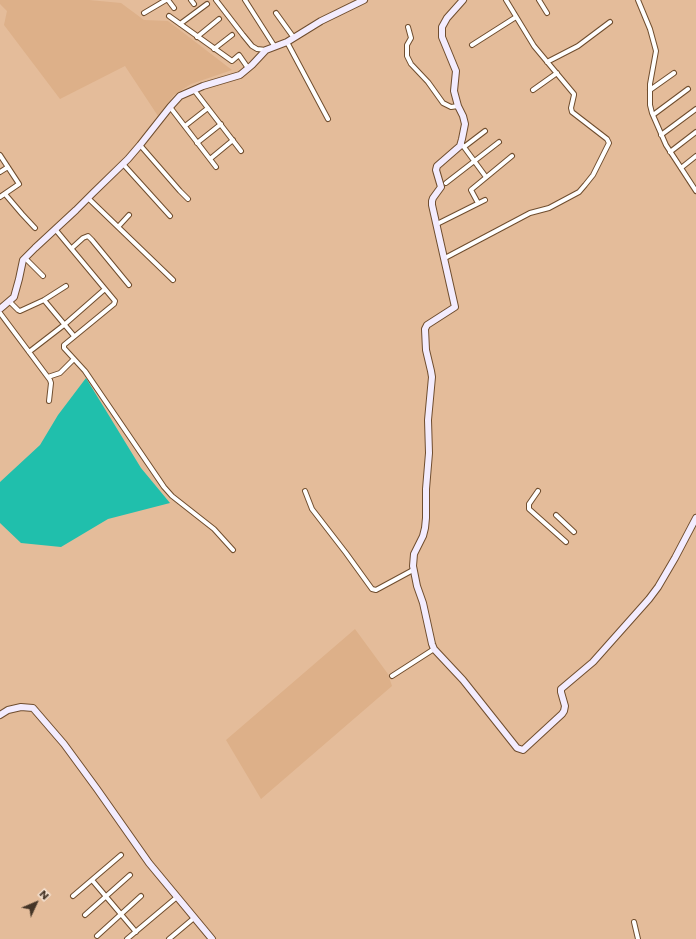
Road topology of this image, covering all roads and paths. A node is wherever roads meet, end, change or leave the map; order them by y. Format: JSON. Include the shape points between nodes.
{"nodes":[{"id":1,"x":167,"y":0,"type":"edge"},
{"id":2,"x":191,"y":0,"type":"edge"},
{"id":3,"x":216,"y":0,"type":"edge"},
{"id":4,"x":245,"y":0,"type":"edge"},
{"id":5,"x":364,"y":0,"type":"edge"},
{"id":6,"x":463,"y":0,"type":"edge"},
{"id":7,"x":506,"y":0,"type":"edge"},
{"id":8,"x":539,"y":0,"type":"edge"},
{"id":9,"x":638,"y":0,"type":"edge"},
{"id":10,"x":194,"y":4,"type":"dead end"},
{"id":11,"x":207,"y":4,"type":"dead end"},
{"id":12,"x":174,"y":8,"type":"dead end"},
{"id":13,"x":144,"y":13,"type":"dead end"},
{"id":14,"x":276,"y":13,"type":"dead end"},
{"id":15,"x":547,"y":13,"type":"dead end"},
{"id":16,"x":169,"y":16,"type":"dead end"},
{"id":17,"x":516,"y":17,"type":"junction"},
{"id":18,"x":219,"y":19,"type":"dead end"},
{"id":19,"x":610,"y":22,"type":"dead end"},
{"id":20,"x":180,"y":24,"type":"junction"},
{"id":21,"x":408,"y":27,"type":"dead end"},
{"id":22,"x":232,"y":35,"type":"dead end"},
{"id":23,"x":198,"y":37,"type":"junction"},
{"id":24,"x":294,"y":38,"type":"junction"},
{"id":25,"x":287,"y":42,"type":"junction"},
{"id":26,"x":472,"y":45,"type":"dead end"},
{"id":27,"x":275,"y":48,"type":"junction"},
{"id":28,"x":214,"y":49,"type":"junction"},
{"id":29,"x":266,"y":50,"type":"junction"},
{"id":30,"x":547,"y":62,"type":"junction"},
{"id":31,"x":248,"y":68,"type":"junction"},
{"id":32,"x":557,"y":73,"type":"junction"},
{"id":33,"x":674,"y":73,"type":"dead end"},
{"id":34,"x":688,"y":89,"type":"dead end"},
{"id":35,"x":194,"y":90,"type":"junction"},
{"id":36,"x":533,"y":90,"type":"dead end"},
{"id":37,"x":650,"y":90,"type":"junction"},
{"id":38,"x":458,"y":106,"type":"junction"},
{"id":39,"x":170,"y":107,"type":"junction"},
{"id":40,"x":208,"y":108,"type":"junction"},
{"id":41,"x":696,"y":109,"type":"edge"},
{"id":42,"x":652,"y":115,"type":"junction"},
{"id":43,"x":328,"y":119,"type":"dead end"},
{"id":44,"x":221,"y":124,"type":"junction"},
{"id":45,"x":185,"y":126,"type":"junction"},
{"id":46,"x":485,"y":131,"type":"dead end"},
{"id":47,"x":696,"y":132,"type":"edge"},
{"id":48,"x":661,"y":135,"type":"junction"},
{"id":49,"x":233,"y":140,"type":"junction"},
{"id":50,"x":499,"y":142,"type":"dead end"},
{"id":51,"x":197,"y":143,"type":"junction"},
{"id":52,"x":140,"y":145,"type":"junction"},
{"id":53,"x":463,"y":145,"type":"junction"},
{"id":54,"x":241,"y":151,"type":"dead end"},
{"id":55,"x":670,"y":152,"type":"junction"},
{"id":56,"x":0,"y":155,"type":"edge"},
{"id":57,"x":512,"y":156,"type":"dead end"},
{"id":58,"x":696,"y":156,"type":"edge"},
{"id":59,"x":210,"y":159,"type":"junction"},
{"id":60,"x":474,"y":161,"type":"junction"},
{"id":61,"x":123,"y":164,"type":"junction"},
{"id":62,"x":8,"y":167,"type":"junction"},
{"id":63,"x":216,"y":167,"type":"dead end"},
{"id":64,"x":681,"y":168,"type":"junction"},
{"id":65,"x":0,"y":172,"type":"edge"},
{"id":66,"x":486,"y":177,"type":"junction"},
{"id":67,"x":446,"y":183,"type":"dead end"},
{"id":68,"x":694,"y":184,"type":"edge"},
{"id":69,"x":696,"y":191,"type":"edge"},
{"id":70,"x":5,"y":194,"type":"junction"},
{"id":71,"x":0,"y":197,"type":"edge"},
{"id":72,"x":88,"y":198,"type":"junction"},
{"id":73,"x":188,"y":199,"type":"dead end"},
{"id":74,"x":485,"y":200,"type":"dead end"},
{"id":75,"x":478,"y":203,"type":"junction"},
{"id":76,"x":129,"y":215,"type":"dead end"},
{"id":77,"x":170,"y":216,"type":"dead end"},
{"id":78,"x":436,"y":224,"type":"junction"},
{"id":79,"x":118,"y":226,"type":"junction"},
{"id":80,"x":35,"y":228,"type":"dead end"},
{"id":81,"x":55,"y":229,"type":"junction"},
{"id":82,"x":72,"y":248,"type":"junction"},
{"id":83,"x":25,"y":258,"type":"junction"},
{"id":84,"x":445,"y":258,"type":"junction"},
{"id":85,"x":43,"y":276,"type":"dead end"},
{"id":86,"x":173,"y":280,"type":"dead end"},
{"id":87,"x":129,"y":285,"type":"dead end"},
{"id":88,"x":66,"y":286,"type":"dead end"},
{"id":89,"x":105,"y":290,"type":"junction"},
{"id":90,"x":44,"y":300,"type":"junction"},
{"id":91,"x":9,"y":301,"type":"junction"},
{"id":92,"x":0,"y":309,"type":"edge"},
{"id":93,"x":0,"y":313,"type":"edge"},
{"id":94,"x":64,"y":324,"type":"junction"},
{"id":95,"x":74,"y":336,"type":"junction"},
{"id":96,"x":29,"y":352,"type":"junction"},
{"id":97,"x":74,"y":359,"type":"junction"},
{"id":98,"x":48,"y":377,"type":"junction"},
{"id":99,"x":49,"y":401,"type":"dead end"},
{"id":100,"x":305,"y":491,"type":"dead end"},
{"id":101,"x":538,"y":491,"type":"dead end"},
{"id":102,"x":556,"y":515,"type":"dead end"},
{"id":103,"x":696,"y":518,"type":"edge"},
{"id":104,"x":574,"y":532,"type":"dead end"},
{"id":105,"x":566,"y":542,"type":"dead end"},
{"id":106,"x":233,"y":550,"type":"dead end"},
{"id":107,"x":413,"y":570,"type":"junction"},
{"id":108,"x":434,"y":649,"type":"junction"},
{"id":109,"x":392,"y":676,"type":"dead end"},
{"id":110,"x":0,"y":715,"type":"edge"},
{"id":111,"x":121,"y":855,"type":"dead end"},
{"id":112,"x":130,"y":875,"type":"dead end"},
{"id":113,"x":92,"y":880,"type":"junction"},
{"id":114,"x":73,"y":896,"type":"dead end"},
{"id":115,"x":141,"y":896,"type":"dead end"},
{"id":116,"x":106,"y":897,"type":"junction"},
{"id":117,"x":176,"y":897,"type":"junction"},
{"id":118,"x":121,"y":914,"type":"junction"},
{"id":119,"x":85,"y":915,"type":"dead end"},
{"id":120,"x":194,"y":918,"type":"junction"},
{"id":121,"x":634,"y":922,"type":"dead end"},
{"id":122,"x":136,"y":932,"type":"junction"},
{"id":123,"x":97,"y":936,"type":"dead end"},
{"id":124,"x":127,"y":939,"type":"edge"},
{"id":125,"x":169,"y":939,"type":"edge"},
{"id":126,"x":212,"y":939,"type":"edge"},
{"id":127,"x":638,"y":939,"type":"edge"}],
"edges":[{"from":1,"to":12,"type":"street"},
{"from":1,"to":13,"type":"street"},
{"from":2,"to":10,"type":"street"},
{"from":3,"to":29,"type":"street","via":[[252,46]]},
{"from":4,"to":27,"type":"street"},
{"from":5,"to":24,"type":"street","via":[[321,21]]},
{"from":6,"to":38,"type":"street","via":[[442,27],[442,37],[456,71],[454,91]]},
{"from":7,"to":17,"type":"street"},
{"from":8,"to":15,"type":"street"},
{"from":9,"to":37,"type":"street","via":[[656,50]]},
{"from":11,"to":20,"type":"street"},
{"from":14,"to":24,"type":"street"},
{"from":16,"to":20,"type":"street"},
{"from":17,"to":26,"type":"street"},
{"from":17,"to":30,"type":"street"},
{"from":18,"to":23,"type":"street"},
{"from":19,"to":30,"type":"street","via":[[578,46]]},
{"from":20,"to":23,"type":"street"},
{"from":21,"to":38,"type":"street","via":[[412,38],[407,45],[410,64],[428,82],[443,103],[451,107]]},
{"from":22,"to":28,"type":"street"},
{"from":23,"to":28,"type":"street"},
{"from":24,"to":25,"type":"street"},
{"from":25,"to":27,"type":"street"},
{"from":25,"to":43,"type":"street"},
{"from":27,"to":29,"type":"street"},
{"from":28,"to":31,"type":"street","via":[[232,61],[239,55]]},
{"from":29,"to":31,"type":"street"},
{"from":30,"to":32,"type":"street"},
{"from":31,"to":35,"type":"street","via":[[240,75]]},
{"from":32,"to":36,"type":"street"},
{"from":32,"to":84,"type":"street","via":[[574,94],[572,112],[609,141],[593,175],[573,196],[530,214]]},
{"from":33,"to":37,"type":"street"},
{"from":34,"to":42,"type":"street"},
{"from":35,"to":39,"type":"street","via":[[180,96]]},
{"from":35,"to":40,"type":"street"},
{"from":37,"to":42,"type":"street"},
{"from":38,"to":53,"type":"street","via":[[465,124]]},
{"from":39,"to":45,"type":"street"},
{"from":39,"to":52,"type":"street"},
{"from":40,"to":44,"type":"street"},
{"from":40,"to":45,"type":"street"},
{"from":41,"to":48,"type":"street"},
{"from":42,"to":48,"type":"street"},
{"from":44,"to":49,"type":"street"},
{"from":44,"to":51,"type":"street"},
{"from":45,"to":51,"type":"street"},
{"from":46,"to":53,"type":"street"},
{"from":47,"to":55,"type":"street"},
{"from":48,"to":55,"type":"street"},
{"from":49,"to":54,"type":"street"},
{"from":49,"to":59,"type":"street"},
{"from":50,"to":60,"type":"street"},
{"from":51,"to":59,"type":"street"},
{"from":52,"to":61,"type":"street"},
{"from":52,"to":73,"type":"street"},
{"from":53,"to":60,"type":"street"},
{"from":53,"to":78,"type":"street","via":[[437,166],[441,187],[432,201]]},
{"from":55,"to":64,"type":"street"},
{"from":56,"to":62,"type":"street"},
{"from":57,"to":66,"type":"street"},
{"from":58,"to":64,"type":"street"},
{"from":59,"to":63,"type":"street"},
{"from":60,"to":66,"type":"street"},
{"from":60,"to":67,"type":"street"},
{"from":61,"to":72,"type":"street"},
{"from":61,"to":77,"type":"street"},
{"from":62,"to":65,"type":"street"},
{"from":62,"to":70,"type":"street","via":[[19,184]]},
{"from":64,"to":68,"type":"street"},
{"from":66,"to":75,"type":"street","via":[[471,190]]},
{"from":68,"to":69,"type":"street"},
{"from":70,"to":71,"type":"street"},
{"from":70,"to":80,"type":"street"},
{"from":72,"to":79,"type":"street"},
{"from":72,"to":81,"type":"street"},
{"from":74,"to":75,"type":"street"},
{"from":75,"to":78,"type":"street"},
{"from":76,"to":79,"type":"street"},
{"from":78,"to":84,"type":"street"},
{"from":79,"to":86,"type":"street"},
{"from":81,"to":82,"type":"street"},
{"from":81,"to":83,"type":"street"},
{"from":82,"to":87,"type":"street","via":[[88,236]]},
{"from":82,"to":89,"type":"street"},
{"from":83,"to":85,"type":"street"},
{"from":83,"to":91,"type":"street","via":[[14,297]]},
{"from":84,"to":107,"type":"street","via":[[455,307],[425,329],[426,350],[432,371],[426,518],[423,536],[413,557]]},
{"from":88,"to":90,"type":"street"},
{"from":89,"to":94,"type":"street"},
{"from":89,"to":95,"type":"street","via":[[114,300],[114,304]]},
{"from":90,"to":91,"type":"street","via":[[19,311]]},
{"from":90,"to":94,"type":"street"},
{"from":91,"to":92,"type":"street"},
{"from":93,"to":96,"type":"street"},
{"from":94,"to":95,"type":"street"},
{"from":94,"to":96,"type":"street"},
{"from":95,"to":97,"type":"street","via":[[64,345]]},
{"from":96,"to":98,"type":"street"},
{"from":97,"to":98,"type":"street","via":[[60,373]]},
{"from":97,"to":106,"type":"street","via":[[164,487],[214,529]]},
{"from":98,"to":99,"type":"street","via":[[51,382]]},
{"from":100,"to":107,"type":"street","via":[[312,509],[372,589],[376,590]]},
{"from":101,"to":105,"type":"street","via":[[528,504],[529,509]]},
{"from":102,"to":104,"type":"street"},
{"from":103,"to":108,"type":"street","via":[[658,587],[593,662],[561,689],[564,711],[522,750],[517,748]]},
{"from":107,"to":108,"type":"street","via":[[424,603]]},
{"from":108,"to":109,"type":"street"},
{"from":110,"to":117,"type":"street","via":[[21,707],[33,708],[64,744]]},
{"from":111,"to":113,"type":"street"},
{"from":112,"to":116,"type":"street"},
{"from":113,"to":114,"type":"street"},
{"from":113,"to":116,"type":"street"},
{"from":115,"to":118,"type":"street"},
{"from":116,"to":118,"type":"street"},
{"from":116,"to":119,"type":"street"},
{"from":117,"to":120,"type":"street"},
{"from":117,"to":122,"type":"street"},
{"from":118,"to":122,"type":"street"},
{"from":118,"to":123,"type":"street"},
{"from":120,"to":125,"type":"street"},
{"from":120,"to":126,"type":"street"},
{"from":121,"to":127,"type":"street"},
{"from":122,"to":124,"type":"street"}]}
